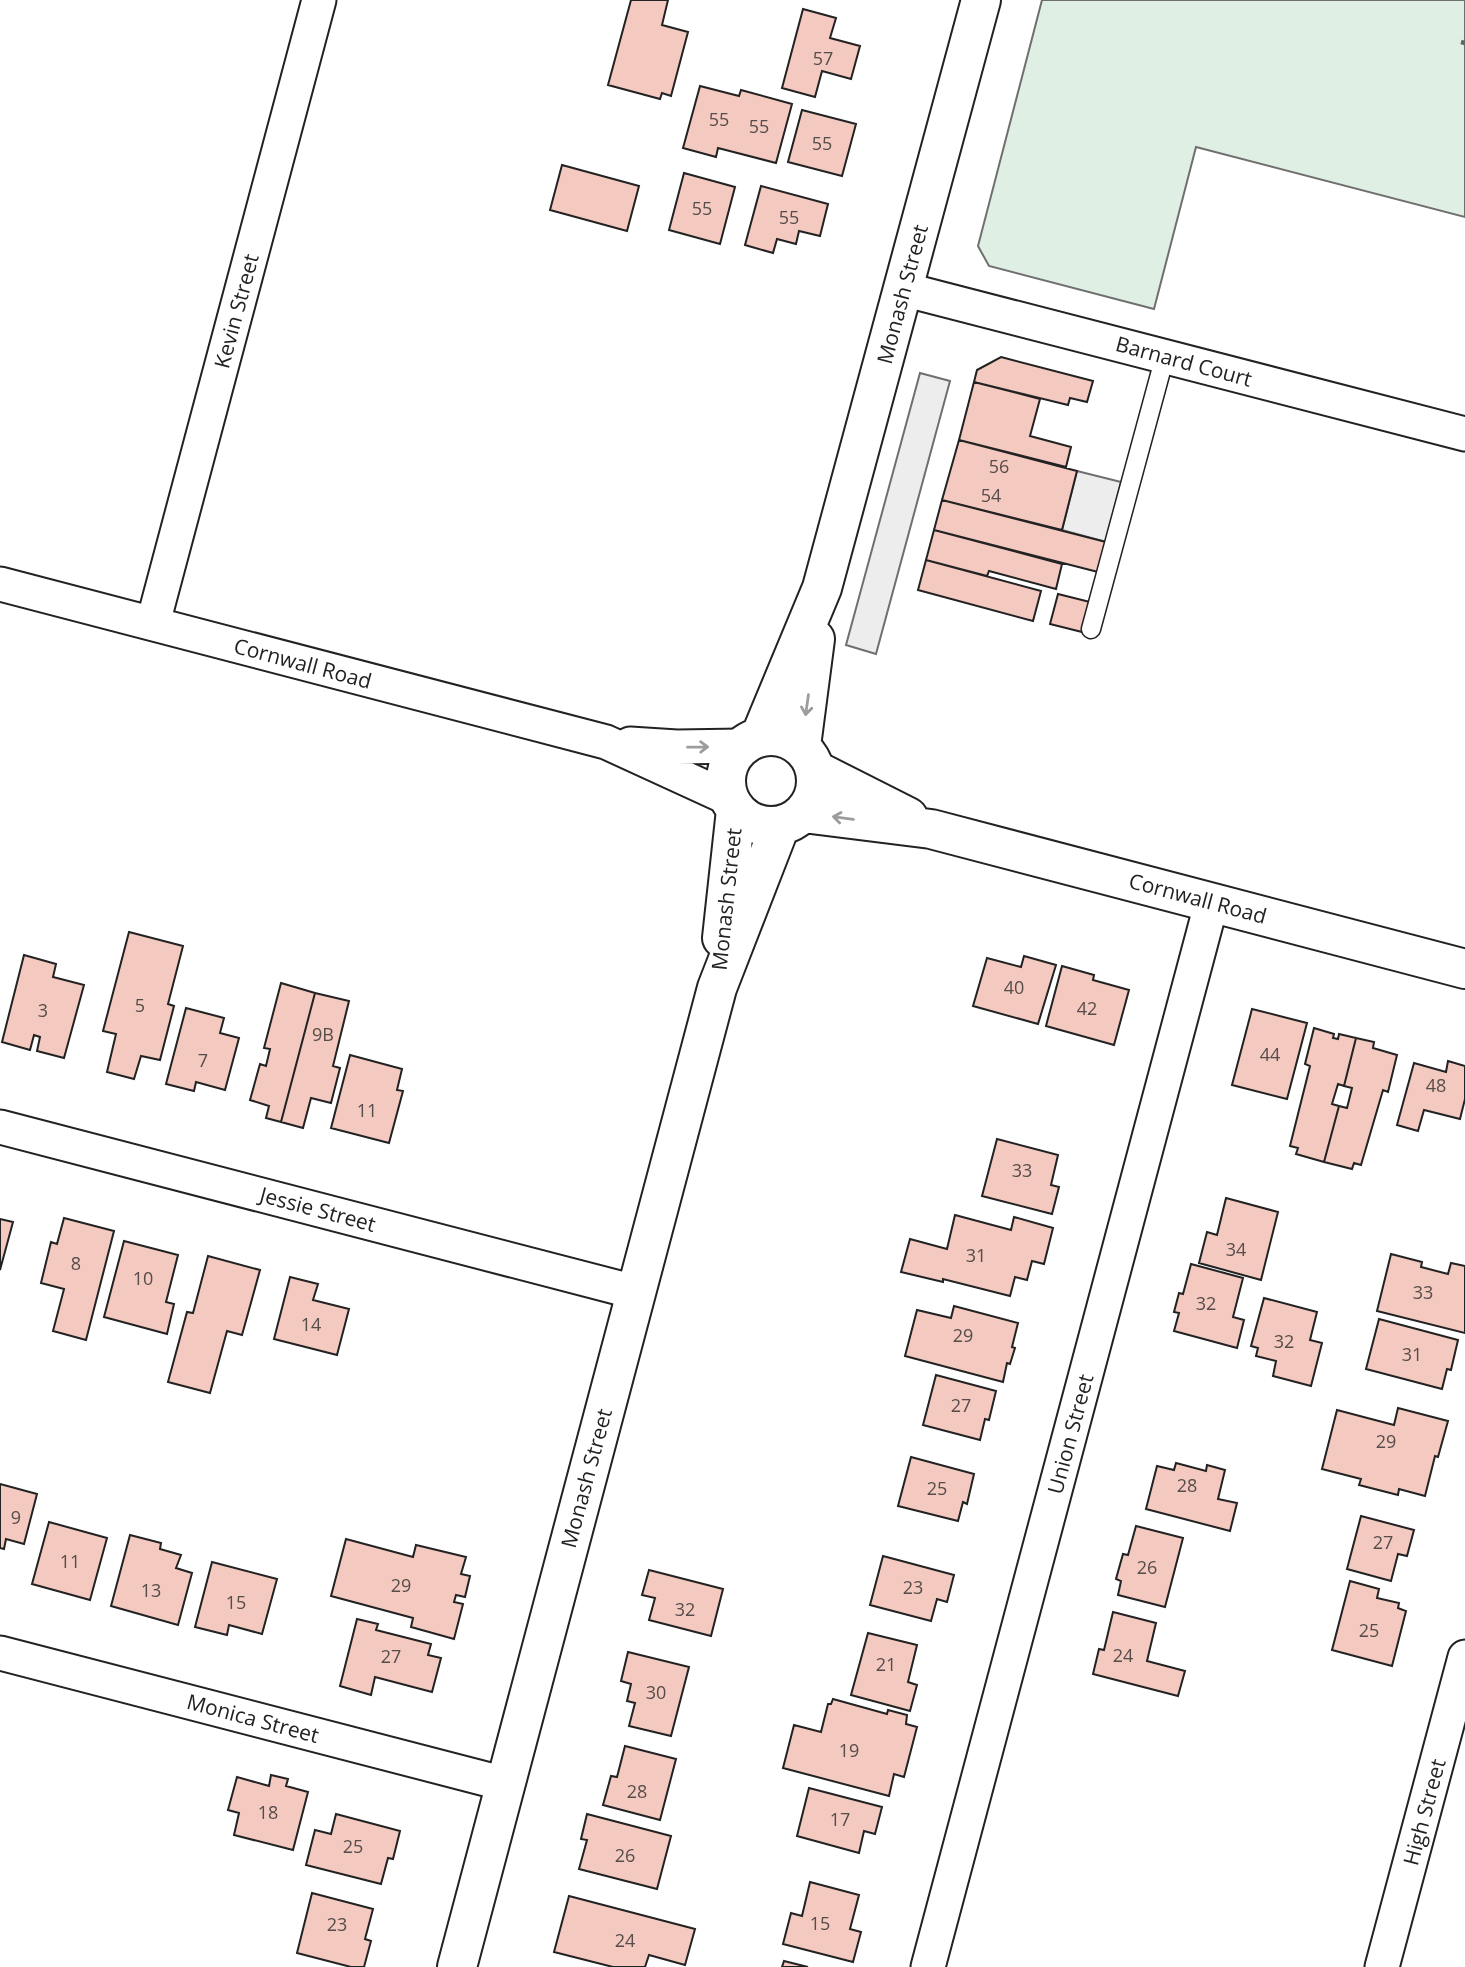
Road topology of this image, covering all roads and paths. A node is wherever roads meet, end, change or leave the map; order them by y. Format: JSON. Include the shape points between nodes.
{"nodes":[{"id":1,"x":319,"y":0,"type":"edge"},
{"id":2,"x":974,"y":1,"type":"edge"},
{"id":3,"x":903,"y":289,"type":"junction"},
{"id":4,"x":1165,"y":356,"type":"junction"},
{"id":5,"x":1465,"y":434,"type":"edge"},
{"id":6,"x":0,"y":584,"type":"edge"},
{"id":7,"x":822,"y":588,"type":"junction"},
{"id":8,"x":153,"y":623,"type":"junction"},
{"id":9,"x":1091,"y":629,"type":"dead end"},
{"id":10,"x":750,"y":741,"type":"junction"},
{"id":11,"x":606,"y":742,"type":"junction"},
{"id":12,"x":808,"y":758,"type":"junction"},
{"id":13,"x":732,"y":804,"type":"junction"},
{"id":14,"x":792,"y":819,"type":"junction"},
{"id":15,"x":931,"y":829,"type":"junction"},
{"id":16,"x":1212,"y":901,"type":"junction"},
{"id":17,"x":1465,"y":969,"type":"edge"},
{"id":18,"x":717,"y":988,"type":"junction"},
{"id":19,"x":0,"y":1126,"type":"edge"},
{"id":20,"x":635,"y":1292,"type":"junction"},
{"id":21,"x":0,"y":1653,"type":"edge"},
{"id":22,"x":1465,"y":1657,"type":"edge"},
{"id":23,"x":505,"y":1784,"type":"junction"},
{"id":24,"x":457,"y":1967,"type":"edge"},
{"id":25,"x":928,"y":1967,"type":"edge"},
{"id":26,"x":1382,"y":1967,"type":"edge"}],
"edges":[{"from":1,"to":8,"type":"street","name":"Kevin Street"},
{"from":2,"to":3,"type":"main road","name":"Monash Street"},
{"from":3,"to":4,"type":"street","name":"Barnard Court"},
{"from":3,"to":7,"type":"main road","name":"Monash Street"},
{"from":4,"to":5,"type":"street","name":"Barnard Court"},
{"from":4,"to":9,"type":"lane"},
{"from":6,"to":8,"type":"street","name":"Cornwall Road"},
{"from":7,"to":10,"type":"main road","name":"Monash Street"},
{"from":7,"to":12,"type":"main road","name":"Monash Street","one_way":true},
{"from":8,"to":11,"type":"street","name":"Cornwall Road"},
{"from":11,"to":10,"type":"street","name":"Cornwall Road","one_way":true,"via":[[677,747]]},
{"from":10,"to":12,"type":"main road","via":[[781,736]]},
{"from":10,"to":13,"type":"main road","via":[[732,757],[727,770],[725,784]]},
{"from":11,"to":13,"type":"street","name":"Cornwall Road"},
{"from":12,"to":14,"type":"main road","via":[[817,786],[812,800]]},
{"from":12,"to":15,"type":"main road","name":"Cornwall Road"},
{"from":13,"to":14,"type":"main road","via":[[746,820],[759,825]]},
{"from":13,"to":18,"type":"main road","name":"Monash Street"},
{"from":15,"to":14,"type":"main road","name":"Cornwall Road","one_way":true},
{"from":14,"to":18,"type":"main road","name":"Monash Street"},
{"from":15,"to":16,"type":"main road","name":"Cornwall Road"},
{"from":16,"to":17,"type":"main road","name":"Cornwall Road"},
{"from":16,"to":25,"type":"street","name":"Union Street"},
{"from":18,"to":20,"type":"main road","name":"Monash Street"},
{"from":19,"to":20,"type":"street","name":"Jessie Street"},
{"from":20,"to":23,"type":"main road","name":"Monash Street"},
{"from":21,"to":23,"type":"street","name":"Monica Street"},
{"from":22,"to":26,"type":"street","name":"High Street"},
{"from":23,"to":24,"type":"main road","name":"Monash Street"}]}
